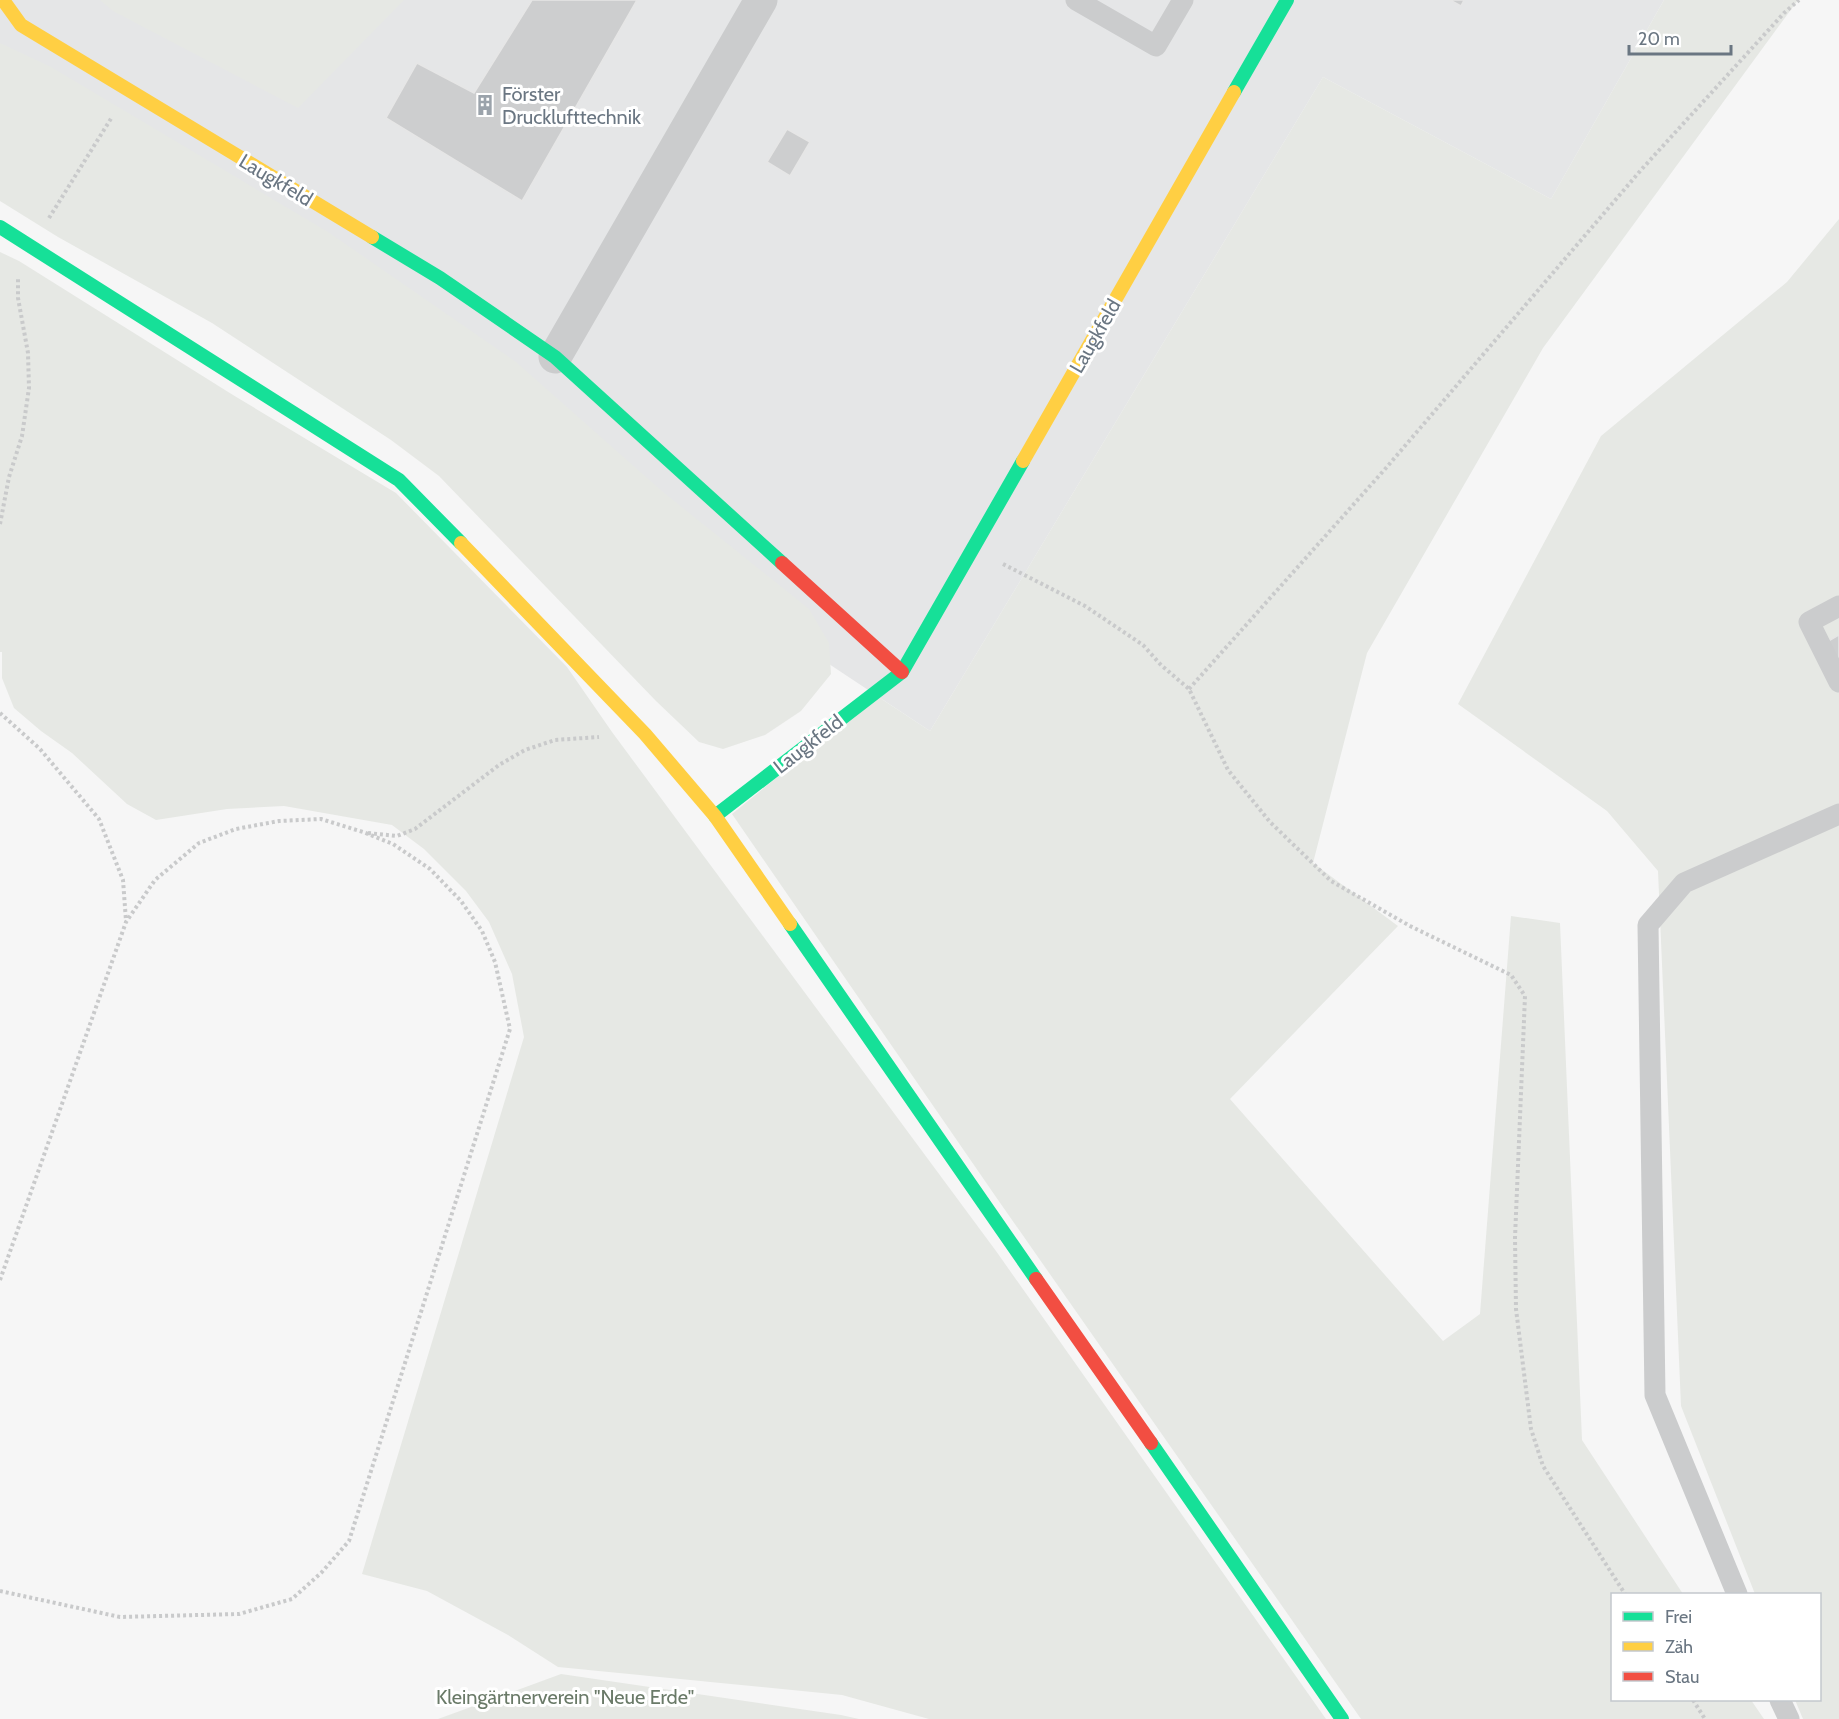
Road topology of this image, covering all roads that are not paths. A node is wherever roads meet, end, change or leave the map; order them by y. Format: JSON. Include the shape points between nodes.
{"nodes":[{"id":1,"x":3,"y":0,"type":"edge"},
{"id":2,"x":761,"y":0,"type":"edge"},
{"id":3,"x":1076,"y":0,"type":"edge"},
{"id":4,"x":1183,"y":0,"type":"edge"},
{"id":5,"x":1287,"y":0,"type":"edge"},
{"id":6,"x":0,"y":226,"type":"edge"},
{"id":7,"x":555,"y":357,"type":"junction"},
{"id":8,"x":1839,"y":606,"type":"edge"},
{"id":9,"x":902,"y":672,"type":"junction"},
{"id":10,"x":1839,"y":682,"type":"edge"},
{"id":11,"x":1839,"y":814,"type":"edge"},
{"id":12,"x":715,"y":816,"type":"junction"},
{"id":13,"x":1737,"y":1593,"type":"edge"},
{"id":14,"x":1780,"y":1701,"type":"edge"},
{"id":15,"x":1342,"y":1719,"type":"edge"},
{"id":16,"x":1789,"y":1719,"type":"edge"}],
"edges":[{"from":1,"to":7,"type":"street","name":"Laugkfeld","via":[[21,25],[440,278]]},
{"from":2,"to":7,"type":"street"},
{"from":3,"to":4,"type":"lane","via":[[1156,46]]},
{"from":5,"to":9,"type":"street","name":"Laugkfeld"},
{"from":6,"to":12,"type":"street","via":[[399,480],[645,734]]},
{"from":7,"to":9,"type":"street","name":"Laugkfeld"},
{"from":8,"to":10,"type":"lane","via":[[1809,622]]},
{"from":9,"to":12,"type":"street","name":"Laugkfeld"},
{"from":11,"to":13,"type":"lane","via":[[1684,884],[1648,925],[1654,1395]]},
{"from":12,"to":15,"type":"street"},
{"from":14,"to":16,"type":"lane"}]}
